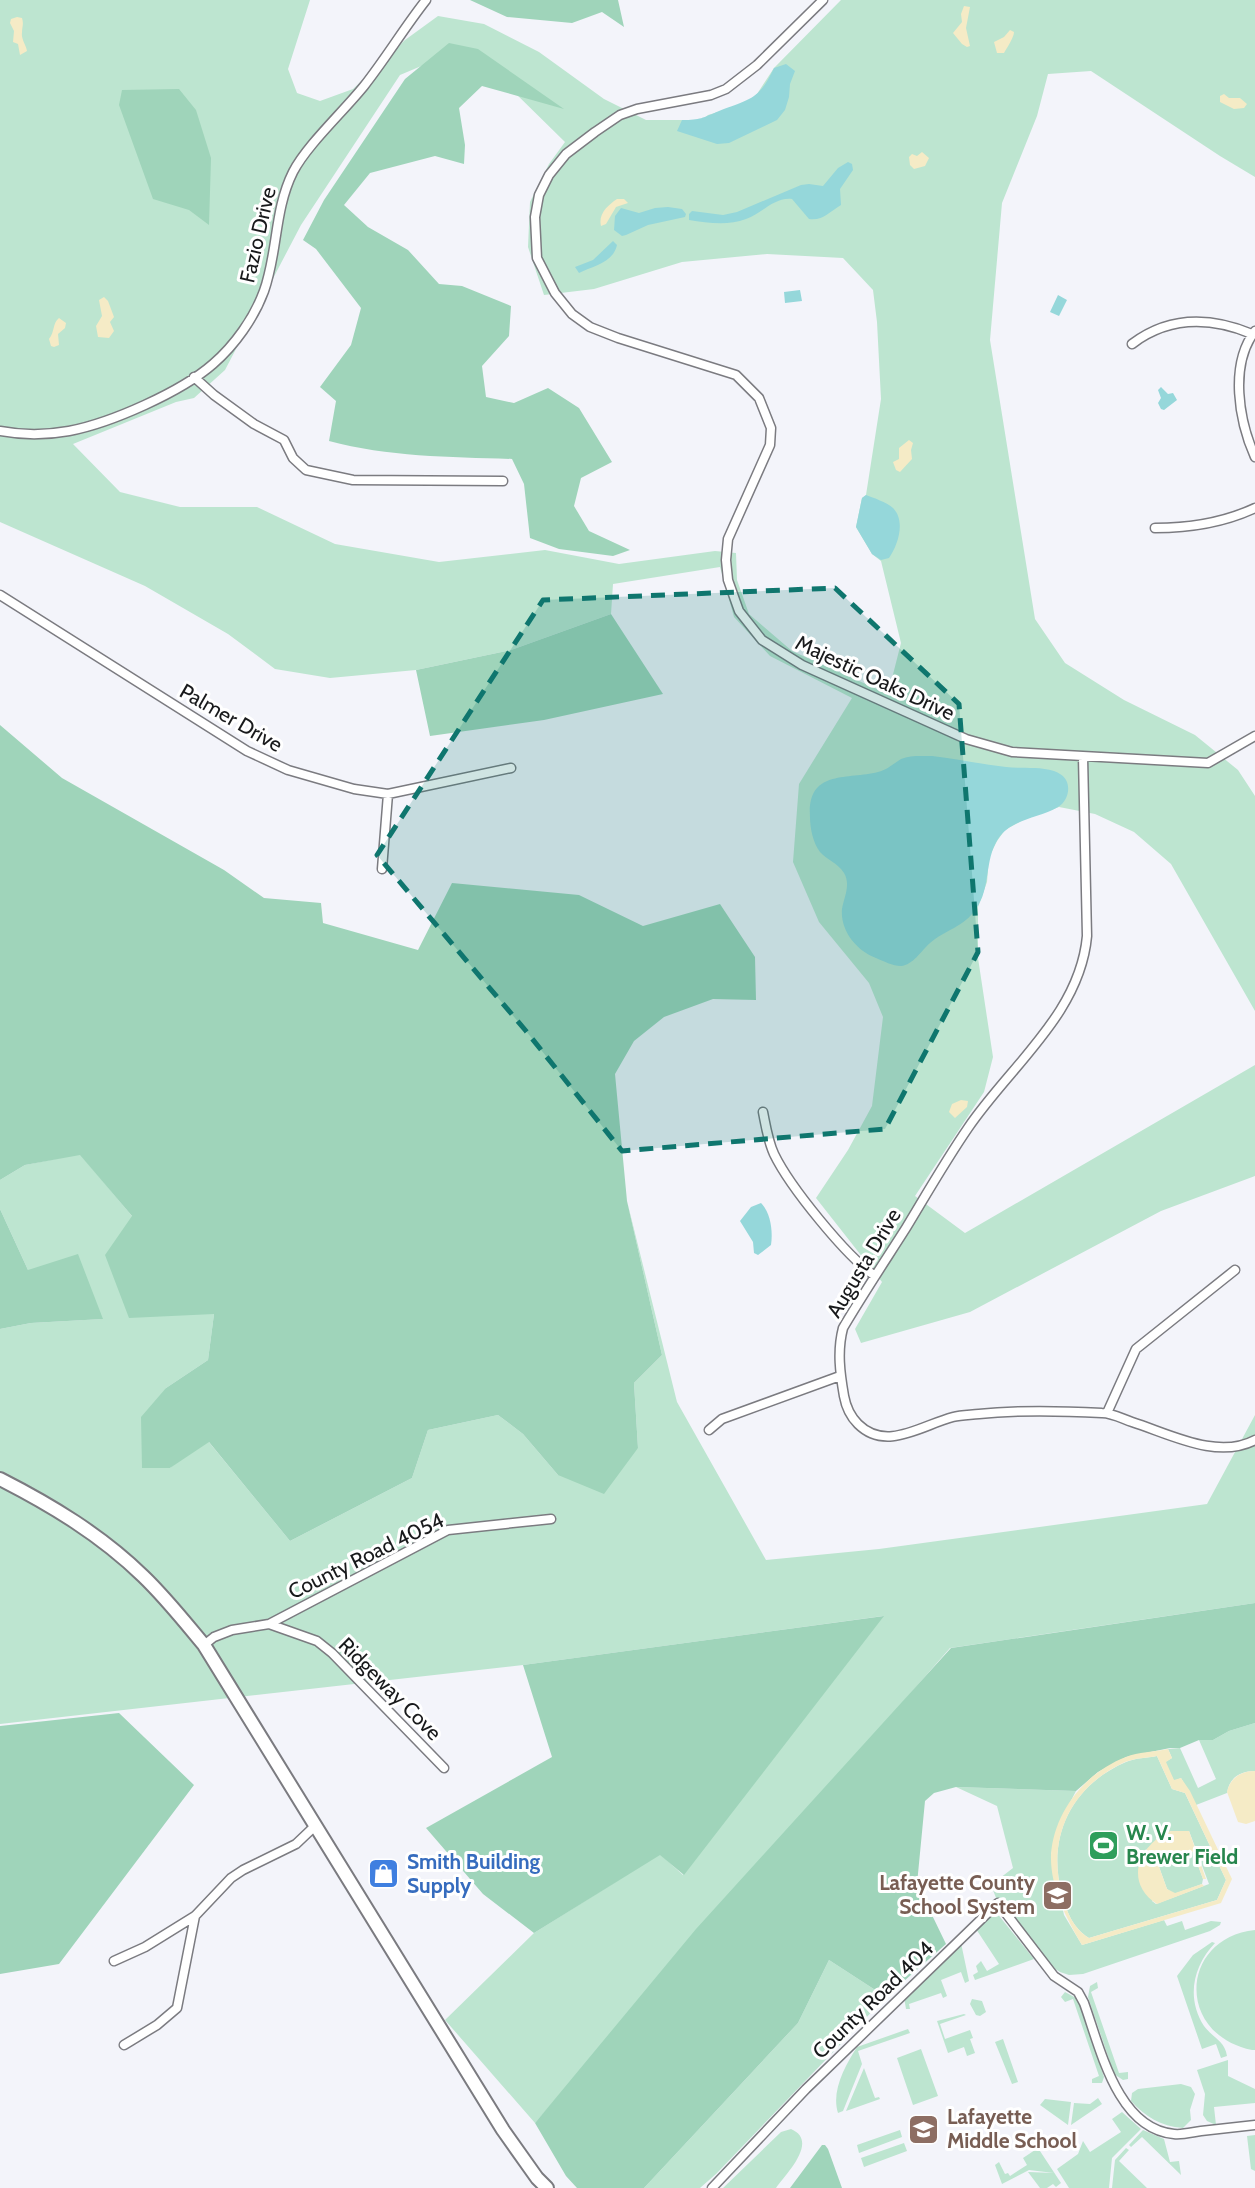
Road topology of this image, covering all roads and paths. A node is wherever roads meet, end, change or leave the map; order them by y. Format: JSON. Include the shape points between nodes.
{"nodes":[{"id":1,"x":426,"y":0,"type":"edge"},
{"id":2,"x":823,"y":0,"type":"edge"},
{"id":3,"x":1254,"y":332,"type":"edge"},
{"id":4,"x":1132,"y":344,"type":"dead end"},
{"id":5,"x":194,"y":377,"type":"junction"},
{"id":6,"x":0,"y":431,"type":"edge"},
{"id":7,"x":1255,"y":457,"type":"edge"},
{"id":8,"x":503,"y":481,"type":"dead end"},
{"id":9,"x":1255,"y":508,"type":"edge"},
{"id":10,"x":1155,"y":528,"type":"dead end"},
{"id":11,"x":0,"y":595,"type":"edge"},
{"id":12,"x":1255,"y":736,"type":"edge"},
{"id":13,"x":1083,"y":757,"type":"junction"},
{"id":14,"x":511,"y":768,"type":"dead end"},
{"id":15,"x":388,"y":794,"type":"junction"},
{"id":16,"x":382,"y":869,"type":"dead end"},
{"id":17,"x":763,"y":1112,"type":"dead end"},
{"id":18,"x":1235,"y":1270,"type":"dead end"},
{"id":19,"x":875,"y":1276,"type":"junction"},
{"id":20,"x":840,"y":1376,"type":"junction"},
{"id":21,"x":1107,"y":1413,"type":"junction"},
{"id":22,"x":709,"y":1430,"type":"dead end"},
{"id":23,"x":1255,"y":1440,"type":"edge"},
{"id":24,"x":0,"y":1479,"type":"edge"},
{"id":25,"x":551,"y":1518,"type":"dead end"},
{"id":26,"x":269,"y":1624,"type":"junction"},
{"id":27,"x":204,"y":1645,"type":"junction"},
{"id":28,"x":444,"y":1768,"type":"dead end"},
{"id":29,"x":316,"y":1825,"type":"junction"},
{"id":30,"x":195,"y":1916,"type":"junction"},
{"id":31,"x":114,"y":1961,"type":"dead end"},
{"id":32,"x":124,"y":2045,"type":"dead end"},
{"id":33,"x":1255,"y":2125,"type":"edge"},
{"id":34,"x":547,"y":2188,"type":"edge"},
{"id":35,"x":712,"y":2188,"type":"edge"}],
"edges":[{"from":1,"to":5,"type":"street","name":"Fazio Drive","via":[[365,85],[295,169],[282,201],[264,292],[234,343]]},
{"from":2,"to":13,"type":"street","name":"Majestic Oaks Drive","via":[[726,89],[637,109],[566,154],[539,195],[537,258],[555,293],[590,327],[736,375],[759,398],[771,428],[769,445],[728,539],[726,560],[739,611],[762,640],[802,665],[966,739],[1012,752]]},
{"from":3,"to":4,"type":"street","via":[[1216,322],[1185,322],[1147,332]]},
{"from":3,"to":7,"type":"street","via":[[1237,392]]},
{"from":5,"to":6,"type":"street","name":"Fazio Drive","via":[[138,408],[69,431]]},
{"from":5,"to":8,"type":"street","via":[[254,424],[285,440],[293,458],[306,470],[353,480]]},
{"from":9,"to":10,"type":"street","via":[[1191,527]]},
{"from":11,"to":15,"type":"street","name":"Palmer Drive","via":[[247,751],[288,770]]},
{"from":12,"to":13,"type":"street","name":"Majestic Oaks Drive","via":[[1208,763]]},
{"from":13,"to":19,"type":"street","name":"Augusta Drive","via":[[1087,936],[1080,974],[1051,1022],[968,1127]]},
{"from":14,"to":15,"type":"street","name":"Palmer Drive"},
{"from":15,"to":16,"type":"street"},
{"from":17,"to":19,"type":"street","via":[[769,1141],[783,1170],[858,1265]]},
{"from":18,"to":21,"type":"street","via":[[1136,1349]]},
{"from":19,"to":20,"type":"street","name":"Augusta Drive","via":[[844,1328],[839,1344]]},
{"from":20,"to":21,"type":"street","name":"Augusta Drive","via":[[852,1417],[873,1435],[888,1437],[983,1413]]},
{"from":20,"to":22,"type":"street","via":[[722,1419]]},
{"from":21,"to":23,"type":"street","name":"Augusta Drive","via":[[1223,1449]]},
{"from":24,"to":27,"type":"main road","via":[[80,1525],[142,1575]]},
{"from":25,"to":26,"type":"street","name":"County Road 4054","via":[[448,1530]]},
{"from":26,"to":27,"type":"street","name":"County Road 4054","via":[[232,1630]]},
{"from":26,"to":28,"type":"street","name":"Ridgeway Cove","via":[[317,1641],[332,1653]]},
{"from":27,"to":29,"type":"main road"},
{"from":29,"to":30,"type":"street","via":[[296,1844],[230,1878]]},
{"from":29,"to":34,"type":"main road","via":[[503,2130]]},
{"from":30,"to":31,"type":"street"},
{"from":30,"to":32,"type":"street","via":[[177,2008]]},
{"from":33,"to":35,"type":"street","name":"County Road 404","via":[[1175,2134],[1144,2121],[1114,2088],[1078,1992],[1054,1976],[998,1903],[806,2089]]}]}
